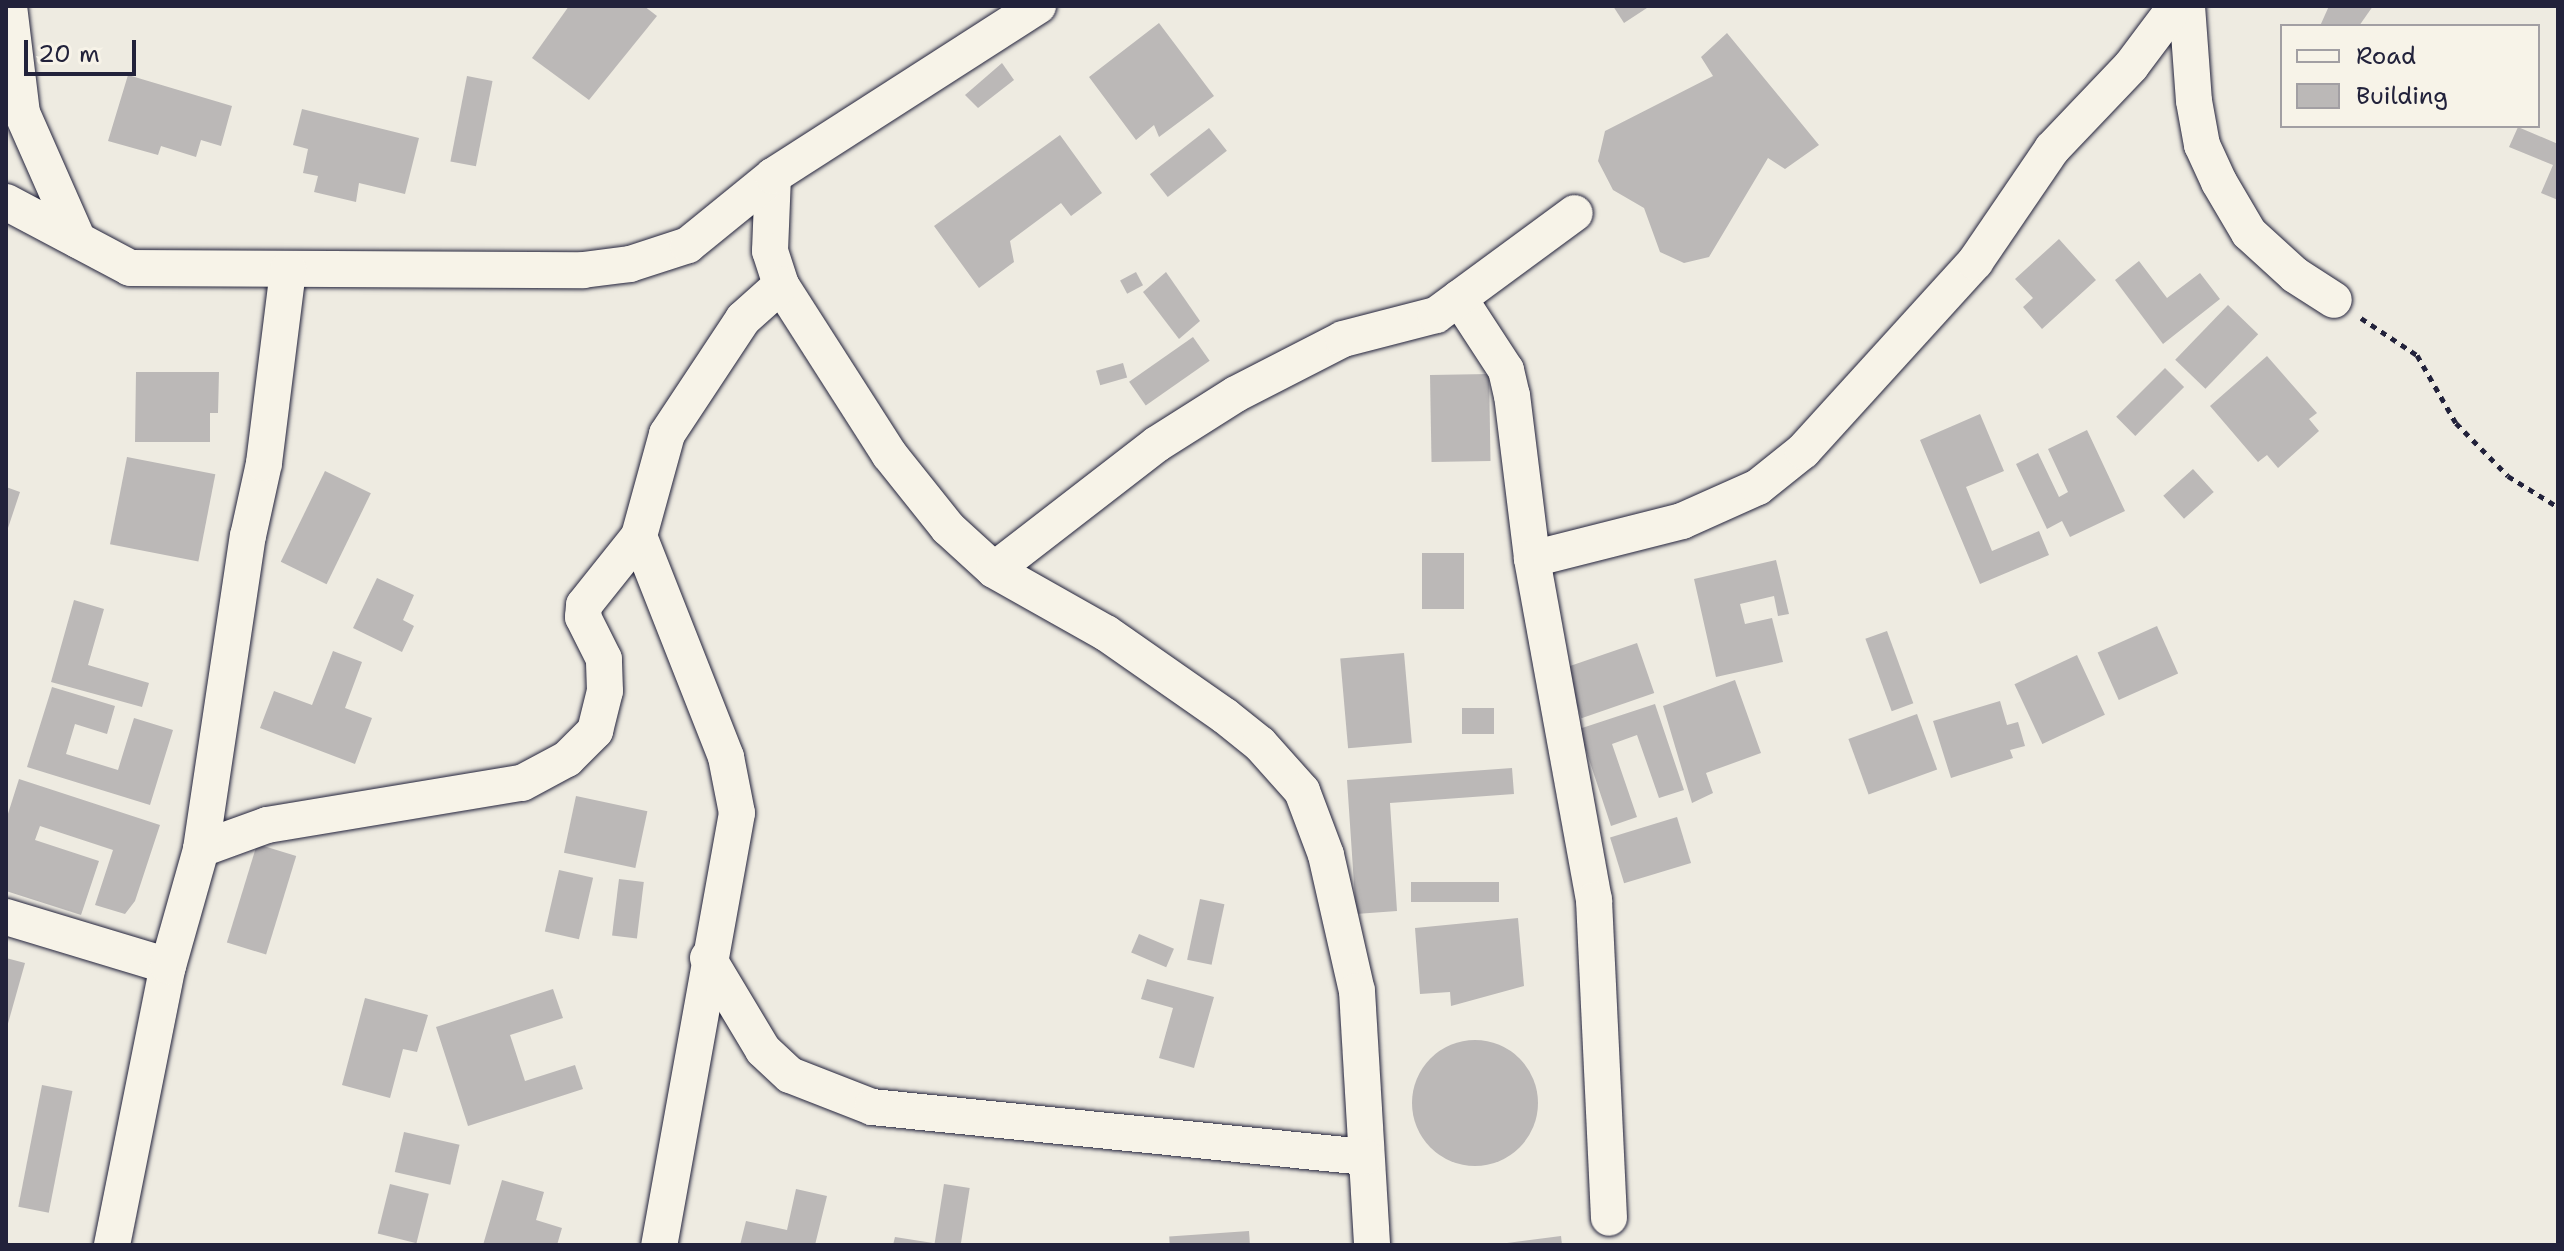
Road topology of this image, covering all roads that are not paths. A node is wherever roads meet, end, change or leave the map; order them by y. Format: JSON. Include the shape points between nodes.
{"nodes":[{"id":1,"x":9,"y":6,"type":"edge"},
{"id":2,"x":1038,"y":6,"type":"edge"},
{"id":3,"x":2176,"y":6,"type":"edge"},
{"id":4,"x":2187,"y":6,"type":"edge"},
{"id":5,"x":773,"y":176,"type":"junction"},
{"id":6,"x":6,"y":202,"type":"edge"},
{"id":7,"x":1575,"y":213,"type":"dead end"},
{"id":8,"x":78,"y":240,"type":"junction"},
{"id":9,"x":288,"y":269,"type":"junction"},
{"id":10,"x":781,"y":285,"type":"junction"},
{"id":11,"x":1459,"y":298,"type":"junction"},
{"id":12,"x":2334,"y":300,"type":"road end"},
{"id":13,"x":639,"y":536,"type":"junction"},
{"id":14,"x":1532,"y":559,"type":"junction"},
{"id":15,"x":994,"y":570,"type":"junction"},
{"id":16,"x":201,"y":849,"type":"junction"},
{"id":17,"x":6,"y":917,"type":"edge"},
{"id":18,"x":708,"y":958,"type":"junction"},
{"id":19,"x":168,"y":966,"type":"junction"},
{"id":20,"x":1364,"y":1157,"type":"junction"},
{"id":21,"x":1609,"y":1218,"type":"dead end"},
{"id":22,"x":112,"y":1245,"type":"edge"},
{"id":23,"x":659,"y":1245,"type":"edge"},
{"id":24,"x":1372,"y":1245,"type":"edge"}],
"edges":[{"from":1,"to":8,"type":"street","via":[[22,113]]},
{"from":2,"to":5,"type":"street"},
{"from":3,"to":14,"type":"street","via":[[2131,66],[2052,149],[1975,262],[1803,451],[1758,487],[1682,521]]},
{"from":4,"to":12,"type":"street","via":[[2194,101],[2202,145],[2219,182],[2249,233],[2295,275]]},
{"from":5,"to":9,"type":"street","via":[[688,245],[630,264],[583,270]]},
{"from":5,"to":10,"type":"street","via":[[770,251]]},
{"from":6,"to":8,"type":"street"},
{"from":7,"to":11,"type":"street"},
{"from":8,"to":9,"type":"street","via":[[130,268]]},
{"from":9,"to":16,"type":"street","via":[[264,463],[248,536]]},
{"from":10,"to":13,"type":"street","via":[[743,319],[667,434]]},
{"from":10,"to":15,"type":"street","via":[[889,454],[948,528]]},
{"from":11,"to":14,"type":"street","via":[[1506,370]]},
{"from":11,"to":15,"type":"street","via":[[1436,315],[1343,339],[1236,394],[1157,444]]},
{"from":13,"to":16,"type":"street","via":[[584,605],[583,617],[604,659],[605,691],[595,731],[567,759],[522,783],[281,822]]},
{"from":13,"to":18,"type":"street","via":[[736,792],[733,842]]},
{"from":14,"to":21,"type":"street","via":[[1594,900]]},
{"from":15,"to":20,"type":"street","via":[[1106,633],[1225,716],[1260,744],[1302,791],[1326,855],[1357,991]]},
{"from":16,"to":19,"type":"street"},
{"from":17,"to":19,"type":"street"},
{"from":18,"to":20,"type":"street","via":[[763,1050],[790,1075],[872,1107]]},
{"from":18,"to":23,"type":"street"},
{"from":19,"to":22,"type":"street"},
{"from":20,"to":24,"type":"street"}]}
